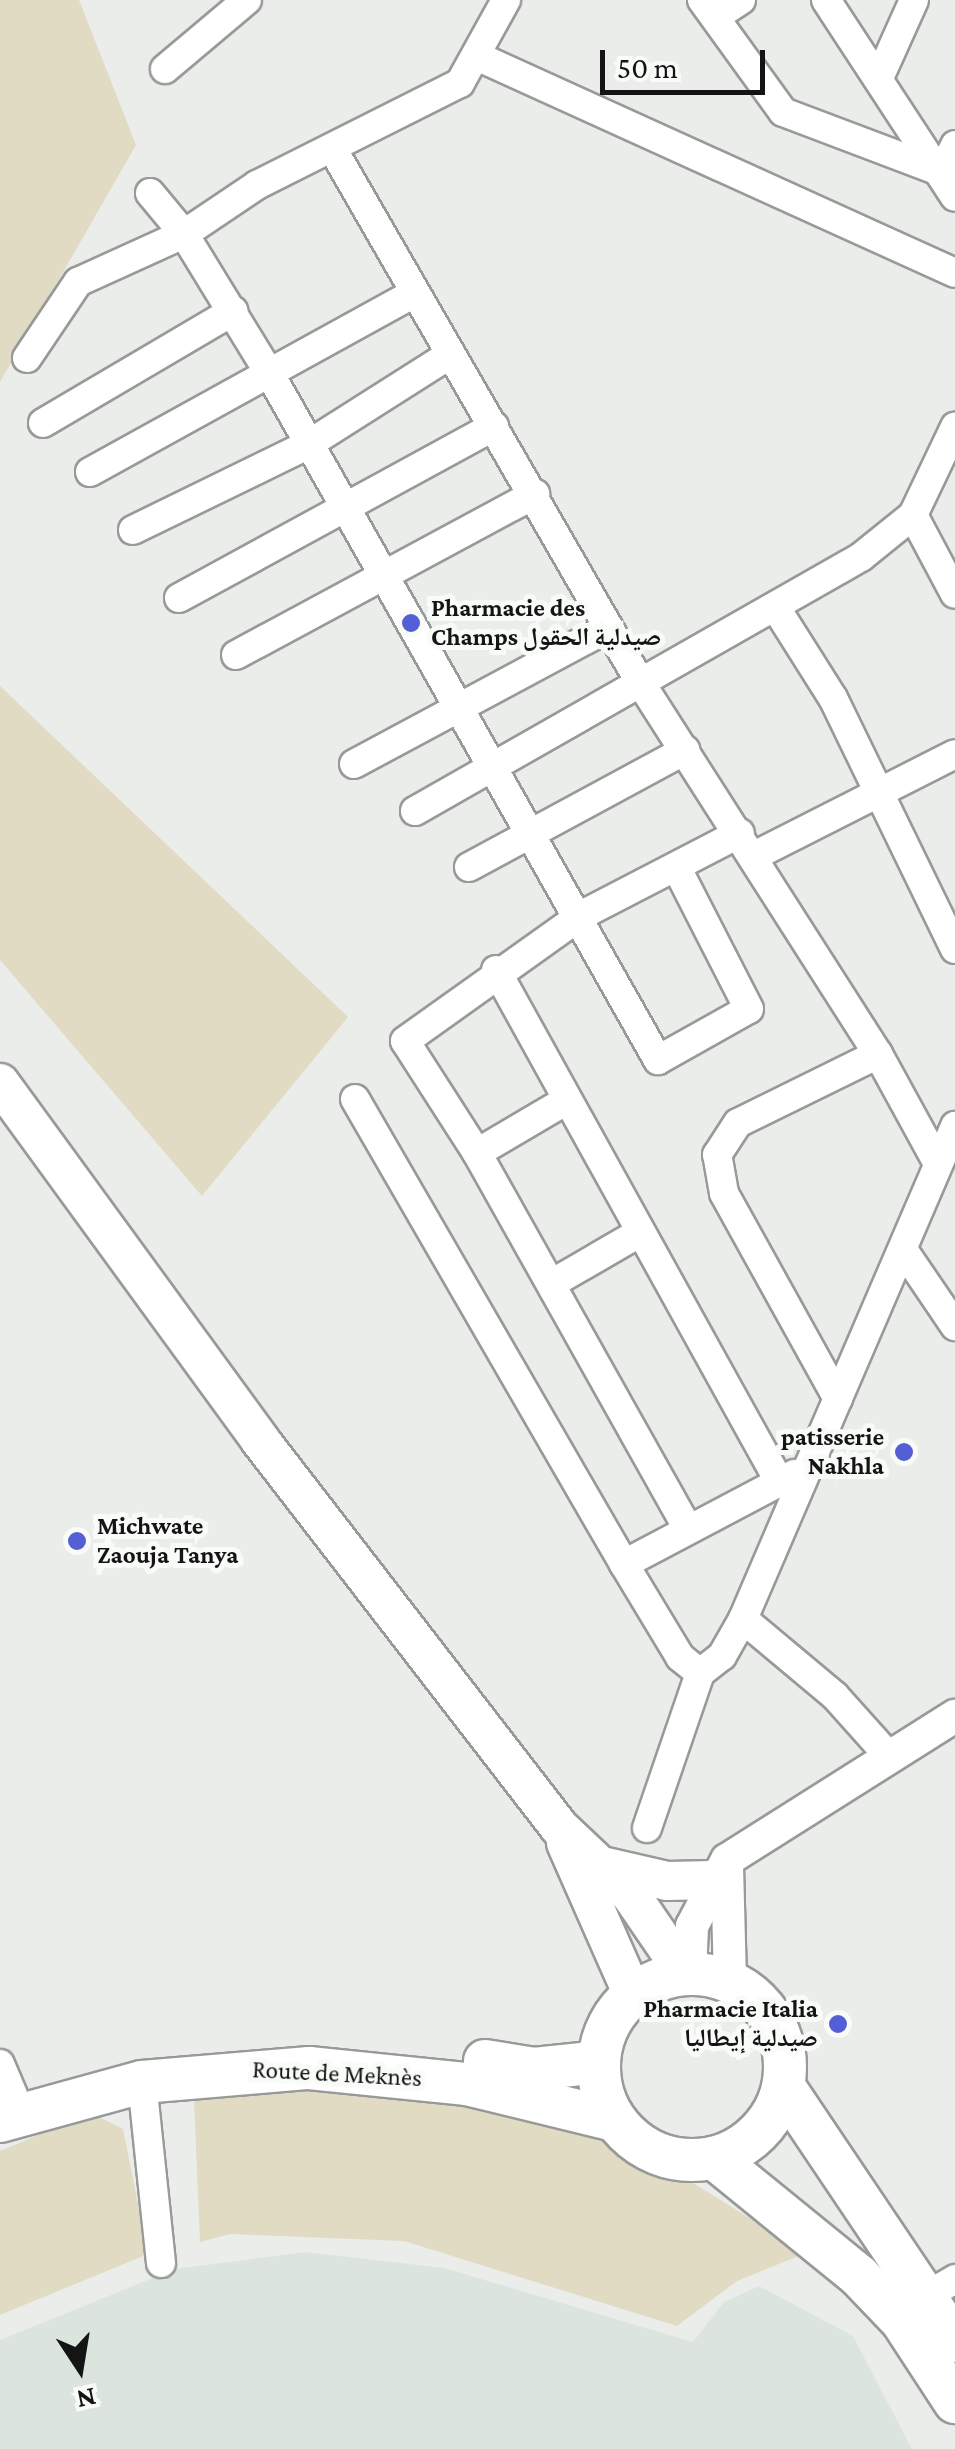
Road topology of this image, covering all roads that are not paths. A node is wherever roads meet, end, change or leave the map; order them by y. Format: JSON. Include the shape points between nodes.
{"nodes":[{"id":1,"x":247,"y":0,"type":"edge"},
{"id":2,"x":506,"y":0,"type":"edge"},
{"id":3,"x":741,"y":0,"type":"edge"},
{"id":4,"x":826,"y":0,"type":"edge"},
{"id":5,"x":914,"y":0,"type":"edge"},
{"id":6,"x":708,"y":8,"type":"edge"},
{"id":7,"x":480,"y":58,"type":"junction"},
{"id":8,"x":165,"y":69,"type":"dead end"},
{"id":9,"x":879,"y":78,"type":"junction"},
{"id":10,"x":955,"y":145,"type":"edge"},
{"id":11,"x":332,"y":148,"type":"junction"},
{"id":12,"x":942,"y":172,"type":"junction"},
{"id":13,"x":150,"y":193,"type":"dead end"},
{"id":14,"x":955,"y":198,"type":"edge"},
{"id":15,"x":184,"y":234,"type":"junction"},
{"id":16,"x":955,"y":273,"type":"edge"},
{"id":17,"x":412,"y":294,"type":"junction"},
{"id":18,"x":233,"y":311,"type":"junction"},
{"id":19,"x":449,"y":355,"type":"junction"},
{"id":20,"x":27,"y":358,"type":"dead end"},
{"id":21,"x":271,"y":376,"type":"junction"},
{"id":22,"x":44,"y":423,"type":"dead end"},
{"id":23,"x":494,"y":426,"type":"junction"},
{"id":24,"x":955,"y":427,"type":"edge"},
{"id":25,"x":309,"y":444,"type":"junction"},
{"id":26,"x":90,"y":472,"type":"dead end"},
{"id":27,"x":955,"y":475,"type":"edge"},
{"id":28,"x":927,"y":486,"type":"junction"},
{"id":29,"x":535,"y":494,"type":"junction"},
{"id":30,"x":348,"y":511,"type":"junction"},
{"id":31,"x":913,"y":514,"type":"junction"},
{"id":32,"x":133,"y":530,"type":"dead end"},
{"id":33,"x":383,"y":575,"type":"junction"},
{"id":34,"x":955,"y":594,"type":"edge"},
{"id":35,"x":179,"y":598,"type":"dead end"},
{"id":36,"x":776,"y":608,"type":"junction"},
{"id":37,"x":609,"y":627,"type":"junction"},
{"id":38,"x":236,"y":655,"type":"dead end"},
{"id":39,"x":640,"y":682,"type":"junction"},
{"id":40,"x":459,"y":708,"type":"junction"},
{"id":41,"x":685,"y":750,"type":"junction"},
{"id":42,"x":955,"y":754,"type":"edge"},
{"id":43,"x":492,"y":762,"type":"junction"},
{"id":44,"x":354,"y":764,"type":"dead end"},
{"id":45,"x":877,"y":787,"type":"junction"},
{"id":46,"x":415,"y":811,"type":"dead end"},
{"id":47,"x":531,"y":832,"type":"junction"},
{"id":48,"x":747,"y":844,"type":"junction"},
{"id":49,"x":469,"y":867,"type":"dead end"},
{"id":50,"x":677,"y":868,"type":"junction"},
{"id":51,"x":580,"y":916,"type":"junction"},
{"id":52,"x":954,"y":944,"type":"edge"},
{"id":53,"x":496,"y":970,"type":"junction"},
{"id":54,"x":878,"y":1054,"type":"junction"},
{"id":55,"x":0,"y":1083,"type":"edge"},
{"id":56,"x":355,"y":1099,"type":"dead end"},
{"id":57,"x":567,"y":1100,"type":"junction"},
{"id":58,"x":955,"y":1126,"type":"edge"},
{"id":59,"x":477,"y":1153,"type":"junction"},
{"id":60,"x":935,"y":1158,"type":"junction"},
{"id":61,"x":640,"y":1233,"type":"junction"},
{"id":62,"x":904,"y":1251,"type":"junction"},
{"id":63,"x":551,"y":1284,"type":"junction"},
{"id":64,"x":955,"y":1326,"type":"edge"},
{"id":65,"x":838,"y":1399,"type":"junction"},
{"id":66,"x":808,"y":1468,"type":"junction"},
{"id":67,"x":779,"y":1481,"type":"junction"},
{"id":68,"x":688,"y":1529,"type":"junction"},
{"id":69,"x":624,"y":1564,"type":"junction"},
{"id":70,"x":743,"y":1619,"type":"junction"},
{"id":71,"x":700,"y":1673,"type":"junction"},
{"id":72,"x":955,"y":1716,"type":"edge"},
{"id":73,"x":888,"y":1754,"type":"junction"},
{"id":74,"x":559,"y":1827,"type":"junction"},
{"id":75,"x":647,"y":1828,"type":"dead end"},
{"id":76,"x":600,"y":1865,"type":"junction"},
{"id":77,"x":720,"y":1870,"type":"junction"},
{"id":78,"x":702,"y":1976,"type":"junction"},
{"id":79,"x":632,"y":1995,"type":"junction"},
{"id":80,"x":599,"y":2062,"type":"junction"},
{"id":81,"x":142,"y":2082,"type":"junction"},
{"id":82,"x":784,"y":2087,"type":"junction"},
{"id":83,"x":3,"y":2095,"type":"edge"},
{"id":84,"x":615,"y":2120,"type":"junction"},
{"id":85,"x":714,"y":2158,"type":"junction"},
{"id":86,"x":160,"y":2264,"type":"dead end"},
{"id":87,"x":940,"y":2288,"type":"edge"},
{"id":88,"x":955,"y":2341,"type":"edge"},
{"id":89,"x":955,"y":2402,"type":"edge"}],
"edges":[{"from":1,"to":8,"type":"street"},
{"from":2,"to":7,"type":"street"},
{"from":3,"to":6,"type":"street"},
{"from":4,"to":9,"type":"street"},
{"from":5,"to":9,"type":"street"},
{"from":6,"to":12,"type":"street","via":[[783,112]]},
{"from":7,"to":11,"type":"street","via":[[460,84]]},
{"from":7,"to":16,"type":"street"},
{"from":9,"to":12,"type":"street"},
{"from":10,"to":12,"type":"street"},
{"from":11,"to":15,"type":"street"},
{"from":11,"to":17,"type":"street"},
{"from":12,"to":14,"type":"street"},
{"from":13,"to":15,"type":"street"},
{"from":15,"to":18,"type":"street"},
{"from":15,"to":20,"type":"street","via":[[78,282]]},
{"from":17,"to":19,"type":"street"},
{"from":17,"to":21,"type":"street"},
{"from":18,"to":21,"type":"street"},
{"from":18,"to":22,"type":"street"},
{"from":19,"to":23,"type":"street"},
{"from":19,"to":25,"type":"street"},
{"from":21,"to":25,"type":"street"},
{"from":21,"to":26,"type":"street"},
{"from":23,"to":29,"type":"street"},
{"from":23,"to":30,"type":"street"},
{"from":24,"to":28,"type":"street"},
{"from":25,"to":30,"type":"street"},
{"from":25,"to":32,"type":"street"},
{"from":27,"to":28,"type":"street"},
{"from":28,"to":31,"type":"street"},
{"from":29,"to":33,"type":"street"},
{"from":29,"to":37,"type":"street"},
{"from":30,"to":33,"type":"street"},
{"from":30,"to":35,"type":"street"},
{"from":31,"to":34,"type":"street"},
{"from":31,"to":36,"type":"street","via":[[861,557]]},
{"from":33,"to":38,"type":"street"},
{"from":33,"to":40,"type":"street"},
{"from":36,"to":39,"type":"street"},
{"from":36,"to":45,"type":"street"},
{"from":37,"to":39,"type":"street"},
{"from":37,"to":40,"type":"street"},
{"from":39,"to":41,"type":"street"},
{"from":39,"to":43,"type":"street"},
{"from":40,"to":43,"type":"street"},
{"from":40,"to":44,"type":"street"},
{"from":41,"to":47,"type":"street"},
{"from":41,"to":48,"type":"street"},
{"from":42,"to":45,"type":"street"},
{"from":43,"to":46,"type":"street"},
{"from":43,"to":47,"type":"street"},
{"from":45,"to":48,"type":"street"},
{"from":45,"to":52,"type":"street"},
{"from":47,"to":49,"type":"street"},
{"from":47,"to":51,"type":"street"},
{"from":48,"to":50,"type":"street"},
{"from":48,"to":54,"type":"street"},
{"from":50,"to":51,"type":"street"},
{"from":50,"to":51,"type":"street","via":[[749,1009],[674,1056],[652,1058]]},
{"from":51,"to":53,"type":"street"},
{"from":53,"to":57,"type":"street"},
{"from":53,"to":59,"type":"street","via":[[404,1041]]},
{"from":54,"to":60,"type":"street"},
{"from":54,"to":65,"type":"street","via":[[738,1123],[717,1155],[724,1193]]},
{"from":55,"to":74,"type":"main road","via":[[248,1424]]},
{"from":56,"to":69,"type":"street"},
{"from":57,"to":59,"type":"street"},
{"from":57,"to":61,"type":"street"},
{"from":58,"to":60,"type":"street"},
{"from":59,"to":63,"type":"street"},
{"from":60,"to":62,"type":"street"},
{"from":61,"to":63,"type":"street"},
{"from":61,"to":67,"type":"street"},
{"from":62,"to":64,"type":"street"},
{"from":62,"to":65,"type":"street"},
{"from":63,"to":68,"type":"street"},
{"from":65,"to":66,"type":"street"},
{"from":66,"to":67,"type":"street"},
{"from":66,"to":70,"type":"street"},
{"from":67,"to":68,"type":"street"},
{"from":68,"to":69,"type":"street"},
{"from":69,"to":71,"type":"street","via":[[680,1657]]},
{"from":70,"to":71,"type":"street","via":[[722,1656]]},
{"from":70,"to":73,"type":"street","via":[[835,1696]]},
{"from":71,"to":75,"type":"street"},
{"from":72,"to":73,"type":"street"},
{"from":73,"to":77,"type":"street"},
{"from":74,"to":76,"type":"main road"},
{"from":74,"to":79,"type":"main road"},
{"from":76,"to":77,"type":"main road","via":[[656,1879]]},
{"from":76,"to":78,"type":"main road"},
{"from":77,"to":78,"type":"street"},
{"from":78,"to":79,"type":"main road"},
{"from":78,"to":82,"type":"main road","via":[[772,2018],[786,2058]]},
{"from":79,"to":80,"type":"main road","via":[[605,2032]]},
{"from":80,"to":83,"type":"main road","name":"Route de Meknès","via":[[534,2069],[426,2052],[216,2047]]},
{"from":80,"to":84,"type":"main road"},
{"from":81,"to":83,"type":"main road","name":"Route de Meknès"},
{"from":81,"to":84,"type":"main road","name":"Route de Meknès","via":[[258,2068],[362,2070],[500,2090]]},
{"from":81,"to":86,"type":"street"},
{"from":82,"to":85,"type":"main road","via":[[759,2132]]},
{"from":82,"to":87,"type":"main road"},
{"from":84,"to":85,"type":"main road","via":[[656,2153]]},
{"from":85,"to":89,"type":"main road","via":[[860,2276],[902,2321]]},
{"from":87,"to":88,"type":"main road"}]}
